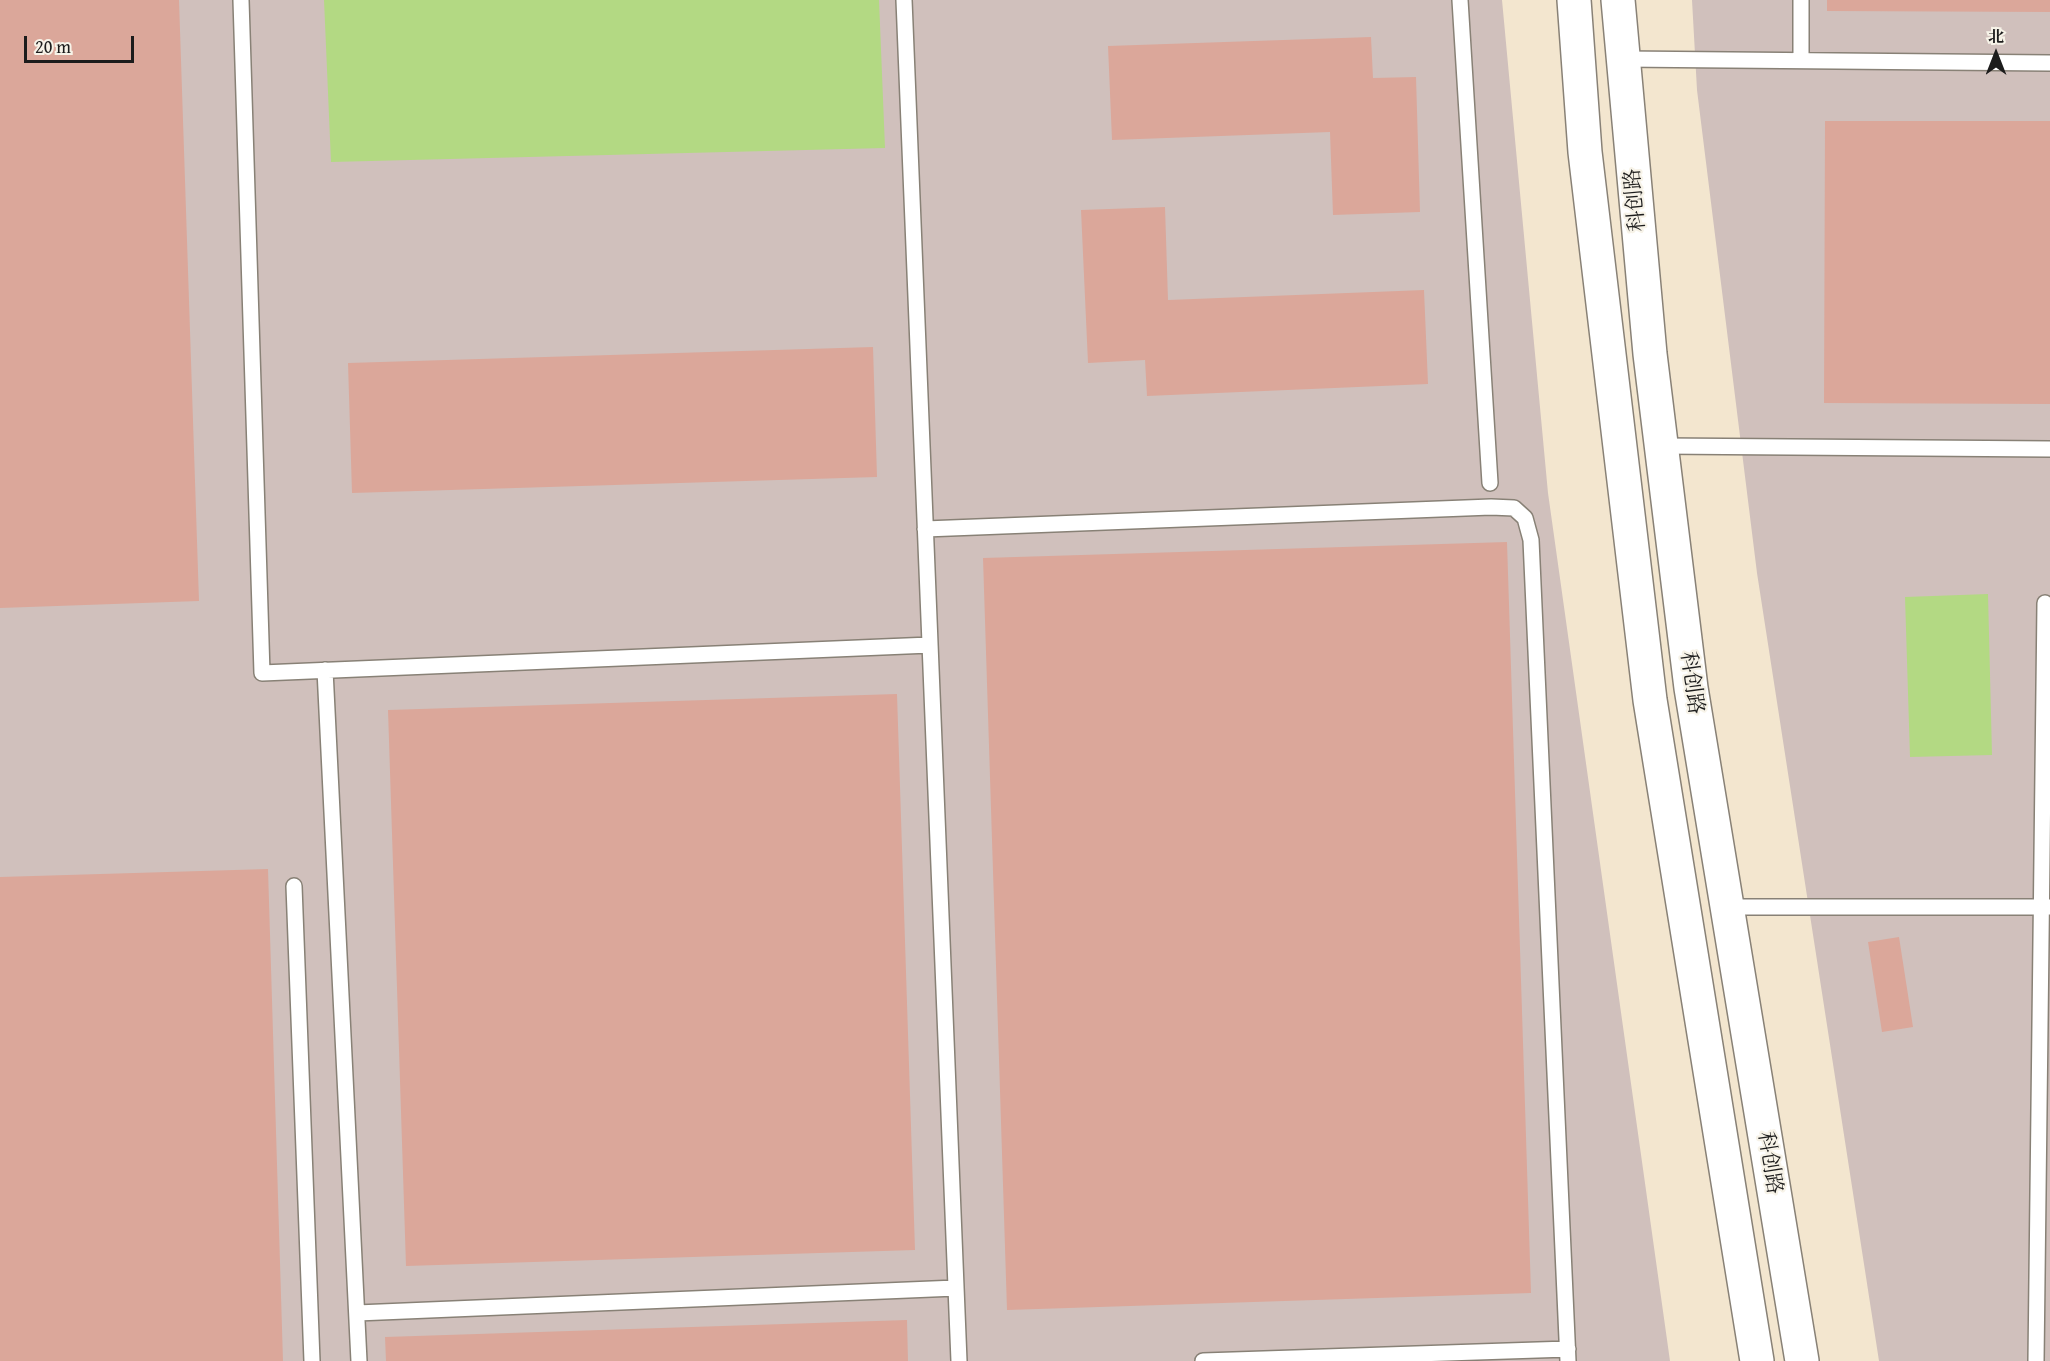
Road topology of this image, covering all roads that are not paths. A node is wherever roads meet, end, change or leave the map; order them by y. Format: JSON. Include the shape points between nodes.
{"nodes":[{"id":1,"x":241,"y":0,"type":"edge"},
{"id":2,"x":904,"y":0,"type":"edge"},
{"id":3,"x":1460,"y":0,"type":"edge"},
{"id":4,"x":1574,"y":0,"type":"edge"},
{"id":5,"x":1618,"y":0,"type":"edge"},
{"id":6,"x":1801,"y":0,"type":"edge"},
{"id":7,"x":1623,"y":59,"type":"junction"},
{"id":8,"x":1801,"y":60,"type":"junction"},
{"id":9,"x":2050,"y":63,"type":"edge"},
{"id":10,"x":1661,"y":446,"type":"junction"},
{"id":11,"x":2050,"y":449,"type":"edge"},
{"id":12,"x":1490,"y":483,"type":"dead end"},
{"id":13,"x":925,"y":529,"type":"junction"},
{"id":14,"x":2045,"y":603,"type":"dead end"},
{"id":15,"x":930,"y":645,"type":"junction"},
{"id":16,"x":325,"y":670,"type":"junction"},
{"id":17,"x":294,"y":886,"type":"dead end"},
{"id":18,"x":1727,"y":907,"type":"junction"},
{"id":19,"x":2046,"y":907,"type":"edge"},
{"id":20,"x":2044,"y":1244,"type":"edge"},
{"id":21,"x":956,"y":1288,"type":"junction"},
{"id":22,"x":357,"y":1313,"type":"junction"},
{"id":23,"x":1568,"y":1355,"type":"edge"},
{"id":24,"x":312,"y":1361,"type":"edge"},
{"id":25,"x":359,"y":1361,"type":"edge"},
{"id":26,"x":959,"y":1361,"type":"edge"},
{"id":27,"x":1203,"y":1361,"type":"edge"},
{"id":28,"x":1757,"y":1361,"type":"edge"},
{"id":29,"x":1802,"y":1361,"type":"edge"},
{"id":30,"x":2036,"y":1361,"type":"edge"}],
"edges":[{"from":1,"to":16,"type":"lane","via":[[262,673]]},
{"from":2,"to":13,"type":"lane"},
{"from":3,"to":12,"type":"lane"},
{"from":4,"to":28,"type":"street","name":"科创路","via":[[1585,152],[1650,700]]},
{"from":5,"to":7,"type":"street","name":"科创路"},
{"from":6,"to":8,"type":"lane"},
{"from":7,"to":8,"type":"lane"},
{"from":7,"to":10,"type":"street","name":"科创路"},
{"from":8,"to":9,"type":"lane"},
{"from":10,"to":11,"type":"lane"},
{"from":10,"to":18,"type":"street","name":"科创路","via":[[1691,688]]},
{"from":13,"to":15,"type":"lane"},
{"from":13,"to":23,"type":"lane","via":[[1491,507],[1514,508],[1525,518],[1531,540]]},
{"from":14,"to":19,"type":"lane"},
{"from":15,"to":16,"type":"lane"},
{"from":15,"to":21,"type":"lane"},
{"from":16,"to":22,"type":"lane"},
{"from":17,"to":24,"type":"lane"},
{"from":18,"to":19,"type":"lane"},
{"from":18,"to":29,"type":"street","name":"科创路"},
{"from":19,"to":20,"type":"lane"},
{"from":20,"to":30,"type":"lane"},
{"from":21,"to":22,"type":"lane"},
{"from":21,"to":26,"type":"lane"},
{"from":22,"to":25,"type":"lane"},
{"from":23,"to":27,"type":"lane"}]}
